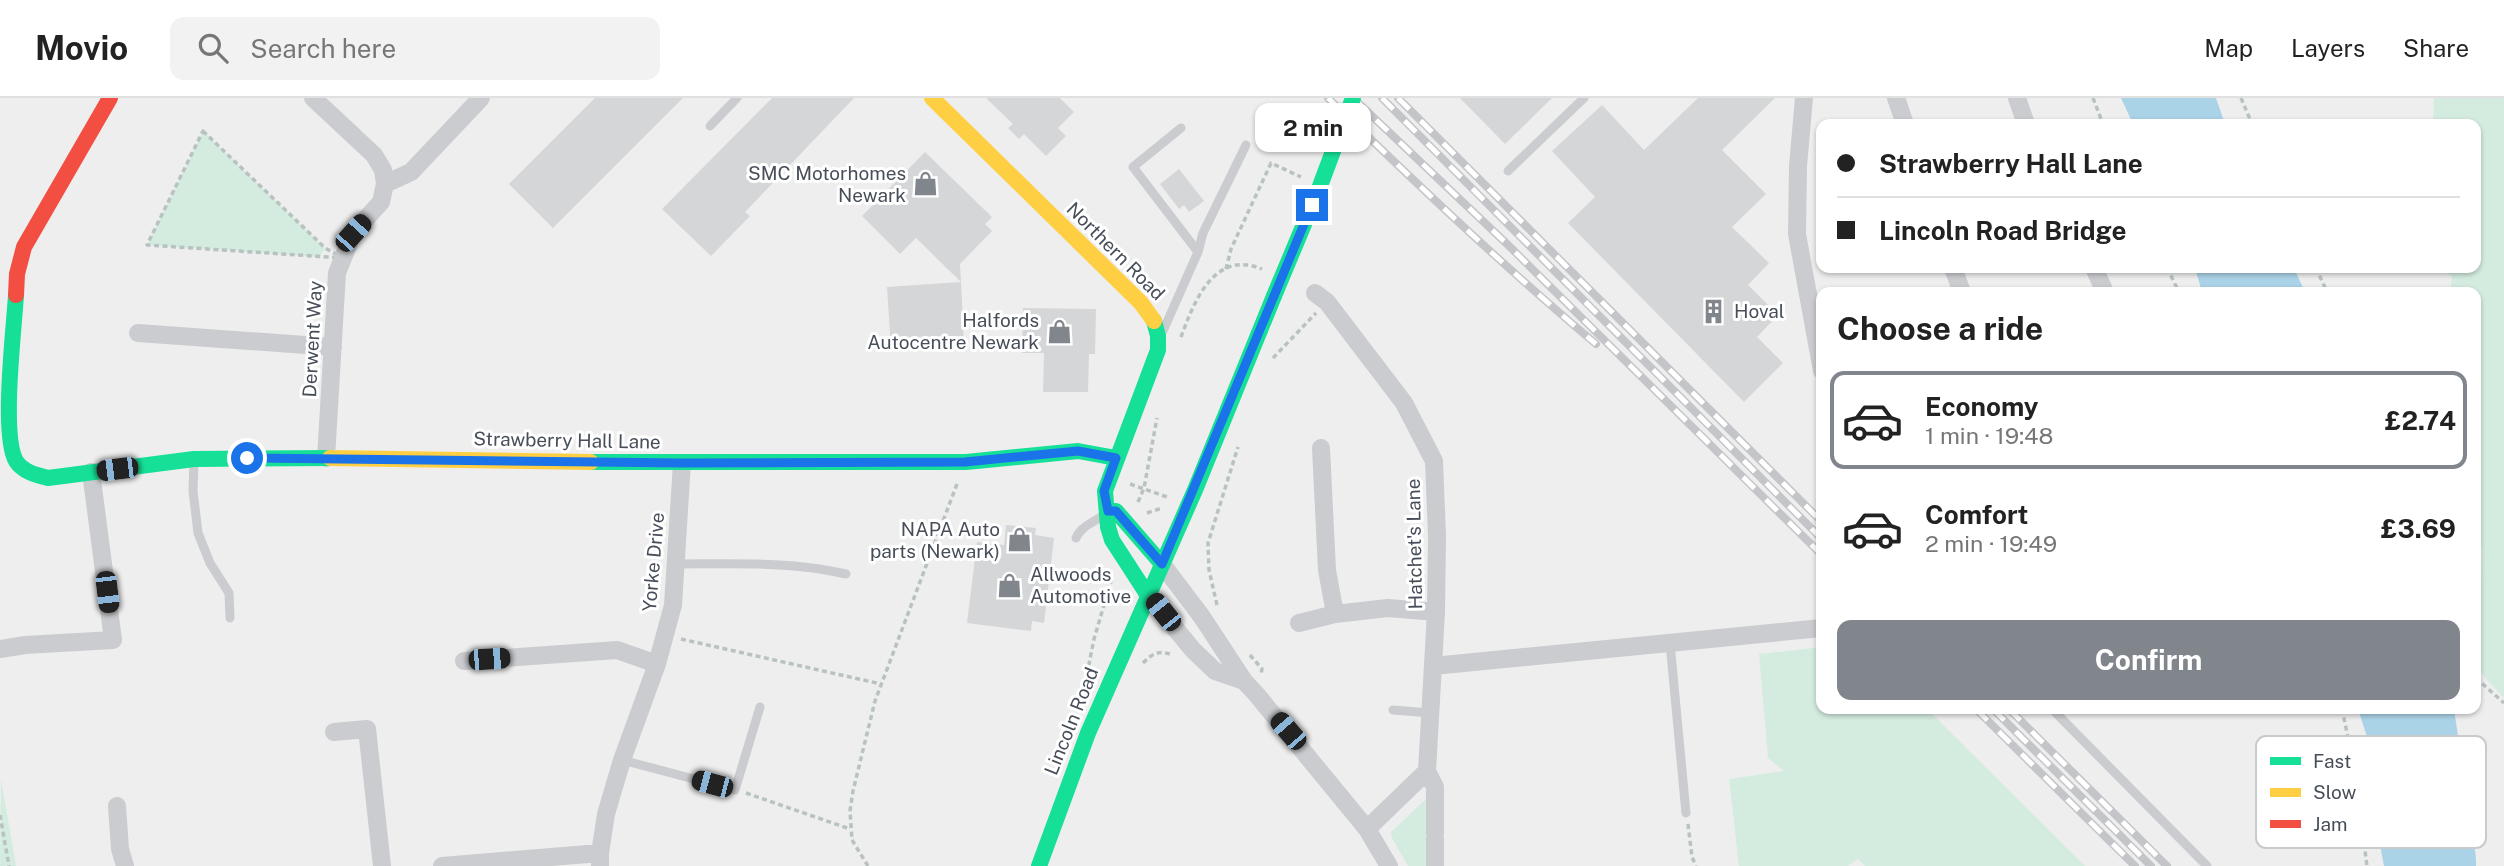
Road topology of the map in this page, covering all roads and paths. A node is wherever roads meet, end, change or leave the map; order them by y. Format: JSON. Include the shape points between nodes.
{"nodes":[{"id":1,"x":110,"y":98,"type":"edge"},
{"id":2,"x":313,"y":98,"type":"edge"},
{"id":3,"x":481,"y":98,"type":"edge"},
{"id":4,"x":737,"y":98,"type":"edge"},
{"id":5,"x":932,"y":98,"type":"edge"},
{"id":6,"x":1353,"y":98,"type":"edge"},
{"id":7,"x":1584,"y":98,"type":"edge"},
{"id":8,"x":1804,"y":98,"type":"edge"},
{"id":9,"x":1896,"y":98,"type":"edge"},
{"id":10,"x":2017,"y":98,"type":"edge"},
{"id":11,"x":2093,"y":98,"type":"edge"},
{"id":12,"x":2241,"y":98,"type":"edge"},
{"id":13,"x":1903,"y":119,"type":"edge"},
{"id":14,"x":2024,"y":119,"type":"edge"},
{"id":15,"x":2101,"y":119,"type":"edge"},
{"id":16,"x":2250,"y":119,"type":"edge"},
{"id":17,"x":710,"y":125,"type":"dead end"},
{"id":18,"x":1181,"y":128,"type":"dead end"},
{"id":19,"x":1246,"y":145,"type":"dead end"},
{"id":20,"x":1508,"y":171,"type":"dead end"},
{"id":21,"x":1309,"y":181,"type":"dead end"},
{"id":22,"x":385,"y":184,"type":"junction"},
{"id":23,"x":1198,"y":252,"type":"junction"},
{"id":24,"x":343,"y":258,"type":"junction"},
{"id":25,"x":1226,"y":269,"type":"junction"},
{"id":26,"x":1269,"y":272,"type":"dead end"},
{"id":27,"x":1321,"y":297,"type":"joint"},
{"id":28,"x":138,"y":333,"type":"dead end"},
{"id":29,"x":1160,"y":336,"type":"junction"},
{"id":30,"x":1816,"y":338,"type":"edge"},
{"id":31,"x":333,"y":347,"type":"junction"},
{"id":32,"x":1177,"y":347,"type":"dead end"},
{"id":33,"x":1265,"y":367,"type":"dead end"},
{"id":34,"x":5,"y":378,"type":"edge"},
{"id":35,"x":1158,"y":414,"type":"dead end"},
{"id":36,"x":1241,"y":437,"type":"dead end"},
{"id":37,"x":1321,"y":448,"type":"dead end"},
{"id":38,"x":326,"y":458,"type":"junction"},
{"id":39,"x":1116,"y":458,"type":"junction"},
{"id":40,"x":194,"y":459,"type":"junction"},
{"id":41,"x":965,"y":462,"type":"junction"},
{"id":42,"x":682,"y":463,"type":"junction"},
{"id":43,"x":91,"y":472,"type":"junction"},
{"id":44,"x":1126,"y":483,"type":"dead end"},
{"id":45,"x":1143,"y":488,"type":"junction"},
{"id":46,"x":1108,"y":511,"type":"junction"},
{"id":47,"x":1076,"y":538,"type":"dead end"},
{"id":48,"x":676,"y":564,"type":"junction"},
{"id":49,"x":1162,"y":564,"type":"junction"},
{"id":50,"x":846,"y":575,"type":"dead end"},
{"id":51,"x":1112,"y":576,"type":"dead end"},
{"id":52,"x":1147,"y":594,"type":"junction"},
{"id":53,"x":1218,"y":608,"type":"dead end"},
{"id":54,"x":1436,"y":612,"type":"junction"},
{"id":55,"x":1335,"y":614,"type":"junction"},
{"id":56,"x":230,"y":618,"type":"dead end"},
{"id":57,"x":1299,"y":624,"type":"dead end"},
{"id":58,"x":1816,"y":629,"type":"edge"},
{"id":59,"x":665,"y":635,"type":"junction"},
{"id":60,"x":1670,"y":643,"type":"junction"},
{"id":61,"x":1244,"y":646,"type":"dead end"},
{"id":62,"x":0,"y":649,"type":"edge"},
{"id":63,"x":464,"y":661,"type":"dead end"},
{"id":64,"x":657,"y":664,"type":"junction"},
{"id":65,"x":1433,"y":666,"type":"junction"},
{"id":66,"x":1087,"y":674,"type":"dead end"},
{"id":67,"x":1244,"y":681,"type":"junction"},
{"id":68,"x":2481,"y":683,"type":"edge"},
{"id":69,"x":881,"y":684,"type":"junction"},
{"id":70,"x":1257,"y":695,"type":"junction"},
{"id":71,"x":2504,"y":704,"type":"edge"},
{"id":72,"x":760,"y":707,"type":"dead end"},
{"id":73,"x":1393,"y":710,"type":"dead end"},
{"id":74,"x":1431,"y":713,"type":"junction"},
{"id":75,"x":2057,"y":714,"type":"edge"},
{"id":76,"x":2343,"y":714,"type":"edge"},
{"id":77,"x":334,"y":732,"type":"dead end"},
{"id":78,"x":2348,"y":736,"type":"edge"},
{"id":79,"x":622,"y":760,"type":"junction"},
{"id":80,"x":1427,"y":771,"type":"junction"},
{"id":81,"x":735,"y":790,"type":"junction"},
{"id":82,"x":117,"y":806,"type":"dead end"},
{"id":83,"x":1686,"y":813,"type":"joint"},
{"id":84,"x":0,"y":814,"type":"edge"},
{"id":85,"x":850,"y":829,"type":"junction"},
{"id":86,"x":1367,"y":829,"type":"junction"},
{"id":87,"x":2365,"y":848,"type":"edge"},
{"id":88,"x":600,"y":860,"type":"edge"},
{"id":89,"x":865,"y":865,"type":"edge"},
{"id":90,"x":9,"y":866,"type":"edge"},
{"id":91,"x":125,"y":866,"type":"edge"},
{"id":92,"x":382,"y":866,"type":"edge"},
{"id":93,"x":442,"y":866,"type":"edge"},
{"id":94,"x":1039,"y":866,"type":"edge"},
{"id":95,"x":1389,"y":866,"type":"edge"},
{"id":96,"x":1435,"y":866,"type":"edge"},
{"id":97,"x":1696,"y":866,"type":"edge"},
{"id":98,"x":2207,"y":866,"type":"edge"},
{"id":99,"x":2367,"y":866,"type":"edge"}],
"edges":[{"from":1,"to":34,"type":"street","via":[[24,247]]},
{"from":2,"to":22,"type":"street","via":[[374,155]]},
{"from":3,"to":22,"type":"street","via":[[411,172]]},
{"from":4,"to":17,"type":"lane"},
{"from":5,"to":29,"type":"street","name":"Northern Road","via":[[1141,303]]},
{"from":6,"to":49,"type":"street","name":"Lincoln Road","bridge":true},
{"from":7,"to":20,"type":"lane"},
{"from":8,"to":30,"type":"street","via":[[1797,234]]},
{"from":9,"to":13,"type":"street"},
{"from":10,"to":14,"type":"street"},
{"from":11,"to":15,"type":"path"},
{"from":12,"to":16,"type":"path"},
{"from":18,"to":23,"type":"lane","via":[[1133,167]]},
{"from":19,"to":23,"type":"lane"},
{"from":21,"to":25,"type":"path","via":[[1271,163]]},
{"from":22,"to":24,"type":"street","name":"Derwent Way","via":[[381,202],[353,233]]},
{"from":23,"to":29,"type":"lane"},
{"from":24,"to":24,"type":"path","via":[[307,257],[148,246],[203,131],[325,248]]},
{"from":24,"to":31,"type":"street","name":"Derwent Way","via":[[337,273]]},
{"from":25,"to":26,"type":"path","via":[[1243,264]]},
{"from":25,"to":32,"type":"path","via":[[1211,278],[1195,299]]},
{"from":27,"to":33,"type":"path"},
{"from":27,"to":54,"type":"street","name":"Hatchet's Lane","via":[[1404,403],[1434,461]]},
{"from":28,"to":31,"type":"street"},
{"from":29,"to":39,"type":"street"},
{"from":31,"to":38,"type":"street","name":"Derwent Way"},
{"from":34,"to":43,"type":"street","name":"Strawberry Hall Lane","via":[[11,454],[20,468],[48,478]]},
{"from":35,"to":45,"type":"path"},
{"from":36,"to":53,"type":"path","via":[[1208,543]]},
{"from":37,"to":55,"type":"street","via":[[1327,570]]},
{"from":38,"to":40,"type":"street","name":"Strawberry Hall Lane"},
{"from":38,"to":42,"type":"street","name":"Strawberry Hall Lane"},
{"from":39,"to":41,"type":"street","name":"Strawberry Hall Lane","via":[[1078,451]]},
{"from":39,"to":46,"type":"street","via":[[1104,491]]},
{"from":40,"to":43,"type":"street","name":"Strawberry Hall Lane"},
{"from":40,"to":56,"type":"lane","via":[[198,533],[210,564],[229,593]]},
{"from":41,"to":42,"type":"street","name":"Strawberry Hall Lane"},
{"from":41,"to":69,"type":"path"},
{"from":42,"to":48,"type":"street","name":"Yorke Drive"},
{"from":43,"to":62,"type":"street","via":[[113,640]]},
{"from":44,"to":45,"type":"path"},
{"from":45,"to":45,"type":"path","via":[[1136,513],[1160,510],[1167,497]]},
{"from":46,"to":47,"type":"lane","via":[[1079,530]]},
{"from":46,"to":49,"type":"street","via":[[1116,511]]},
{"from":46,"to":52,"type":"street","via":[[1112,540]]},
{"from":48,"to":50,"type":"lane","via":[[752,564]]},
{"from":48,"to":59,"type":"street","name":"Yorke Drive"},
{"from":49,"to":52,"type":"street","name":"Lincoln Road"},
{"from":49,"to":67,"type":"street"},
{"from":51,"to":66,"type":"path"},
{"from":52,"to":67,"type":"street","via":[[1215,671]]},
{"from":52,"to":94,"type":"street","name":"Lincoln Road","via":[[1056,812]]},
{"from":54,"to":55,"type":"street","via":[[1388,608]]},
{"from":54,"to":65,"type":"street","name":"Hatchet's Lane"},
{"from":55,"to":57,"type":"street"},
{"from":58,"to":60,"type":"street"},
{"from":59,"to":64,"type":"street","name":"Yorke Drive"},
{"from":59,"to":69,"type":"path"},
{"from":60,"to":65,"type":"street"},
{"from":60,"to":83,"type":"lane"},
{"from":61,"to":70,"type":"path","via":[[1262,669]]},
{"from":63,"to":64,"type":"street","via":[[617,650]]},
{"from":64,"to":79,"type":"street","name":"Yorke Drive"},
{"from":65,"to":74,"type":"street","name":"Hatchet's Lane"},
{"from":67,"to":70,"type":"street"},
{"from":68,"to":71,"type":"path"},
{"from":69,"to":85,"type":"path","via":[[853,791]]},
{"from":70,"to":86,"type":"street"},
{"from":72,"to":81,"type":"lane"},
{"from":73,"to":74,"type":"lane"},
{"from":74,"to":80,"type":"street","name":"Hatchet's Lane"},
{"from":75,"to":98,"type":"lane"},
{"from":76,"to":78,"type":"path"},
{"from":77,"to":92,"type":"street","via":[[368,729]]},
{"from":79,"to":81,"type":"lane"},
{"from":79,"to":88,"type":"street","name":"Yorke Drive","via":[[606,814]]},
{"from":80,"to":86,"type":"street"},
{"from":80,"to":96,"type":"street","name":"Hatchet's Lane","via":[[1435,787]]},
{"from":81,"to":85,"type":"path"},
{"from":82,"to":91,"type":"street"},
{"from":83,"to":97,"type":"path"},
{"from":84,"to":90,"type":"path"},
{"from":85,"to":89,"type":"path"},
{"from":86,"to":95,"type":"street"},
{"from":87,"to":99,"type":"path"},
{"from":88,"to":93,"type":"street","name":"Yorke Drive"}]}
